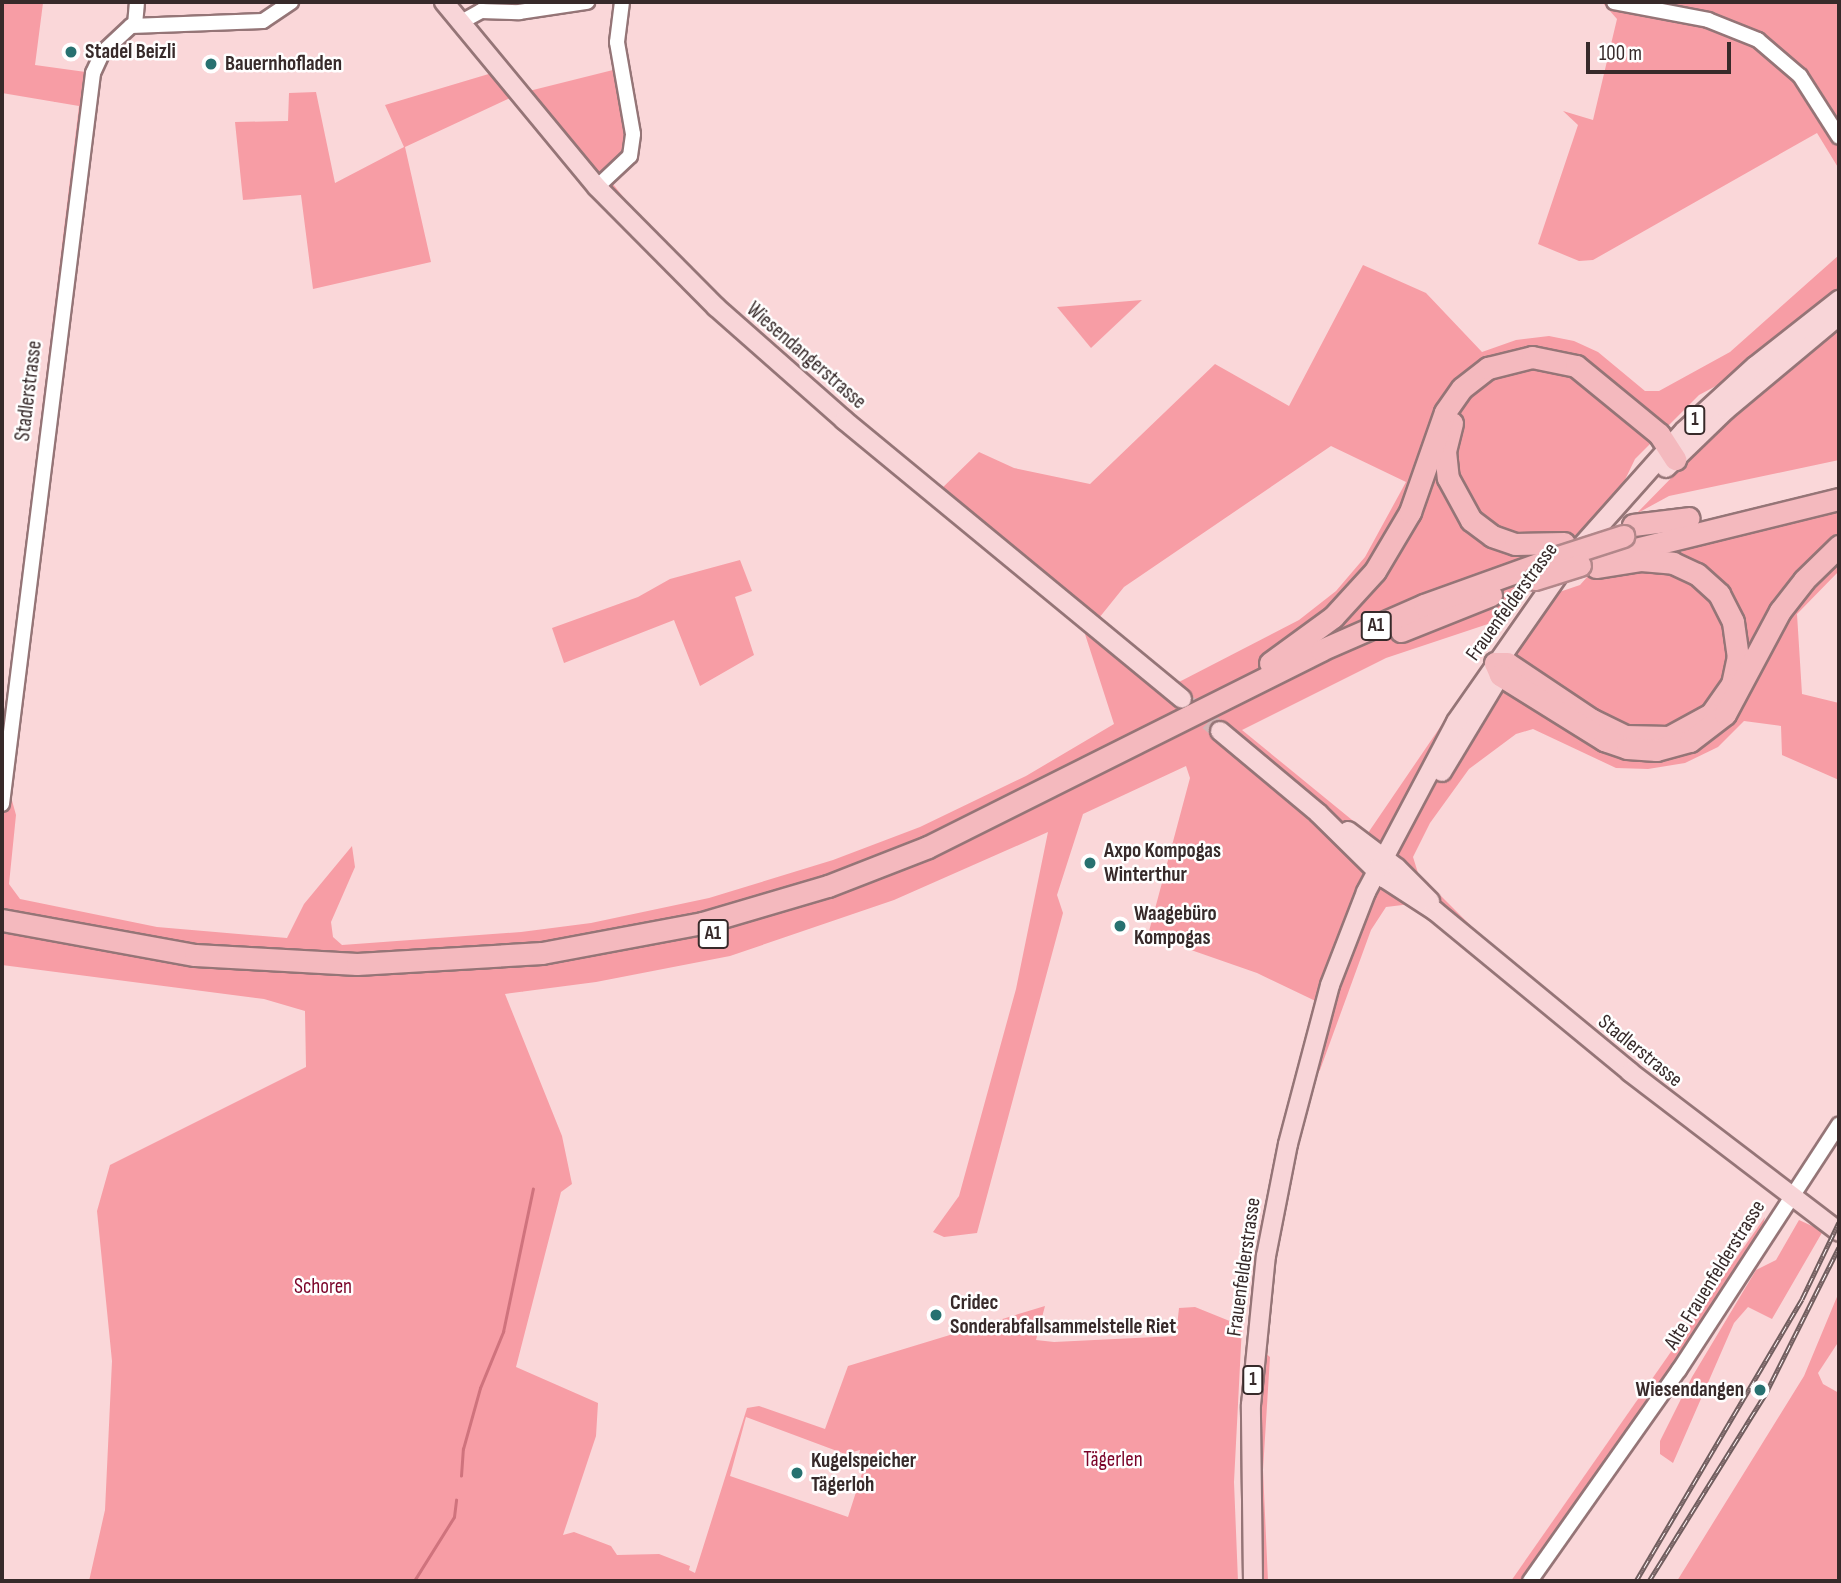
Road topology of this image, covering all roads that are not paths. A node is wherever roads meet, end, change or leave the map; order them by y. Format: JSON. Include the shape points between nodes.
{"nodes":[{"id":1,"x":137,"y":2,"type":"edge"},
{"id":2,"x":291,"y":2,"type":"edge"},
{"id":3,"x":444,"y":2,"type":"edge"},
{"id":4,"x":587,"y":2,"type":"edge"},
{"id":5,"x":622,"y":2,"type":"edge"},
{"id":6,"x":1614,"y":2,"type":"edge"},
{"id":7,"x":463,"y":21,"type":"junction"},
{"id":8,"x":135,"y":25,"type":"junction"},
{"id":9,"x":1839,"y":136,"type":"edge"},
{"id":10,"x":597,"y":187,"type":"junction"},
{"id":11,"x":1839,"y":300,"type":"edge"},
{"id":12,"x":1839,"y":316,"type":"edge"},
{"id":13,"x":1668,"y":454,"type":"junction"},
{"id":14,"x":1839,"y":484,"type":"edge"},
{"id":15,"x":1839,"y":499,"type":"edge"},
{"id":16,"x":1839,"y":546,"type":"edge"},
{"id":17,"x":1558,"y":551,"type":"junction"},
{"id":18,"x":1601,"y":562,"type":"junction"},
{"id":19,"x":1501,"y":667,"type":"junction"},
{"id":20,"x":1182,"y":699,"type":"tunnel mouth"},
{"id":21,"x":1207,"y":707,"type":"junction"},
{"id":22,"x":1220,"y":731,"type":"tunnel mouth"},
{"id":23,"x":2,"y":804,"type":"edge"},
{"id":24,"x":1384,"y":867,"type":"junction"},
{"id":25,"x":2,"y":920,"type":"edge"},
{"id":26,"x":2,"y":934,"type":"edge"},
{"id":27,"x":1839,"y":1125,"type":"edge"},
{"id":28,"x":1789,"y":1197,"type":"junction"},
{"id":29,"x":1839,"y":1232,"type":"edge"},
{"id":30,"x":1253,"y":1581,"type":"edge"},
{"id":31,"x":1530,"y":1581,"type":"edge"}],
"edges":[{"from":1,"to":8,"type":"street"},
{"from":2,"to":8,"type":"street","via":[[263,20],[239,24]]},
{"from":3,"to":7,"type":"main road","name":"Wiesendangerstrasse"},
{"from":4,"to":7,"type":"street","via":[[519,12],[481,11]]},
{"from":5,"to":10,"type":"street","via":[[617,42],[634,134],[630,156]]},
{"from":6,"to":9,"type":"street","via":[[1708,20],[1758,40],[1800,76]]},
{"from":7,"to":10,"type":"main road","name":"Wiesendangerstrasse"},
{"from":8,"to":23,"type":"street","name":"Stadlerstrasse","via":[[103,52],[89,95]]},
{"from":10,"to":20,"type":"main road","name":"Wiesendangerstrasse","via":[[773,359]]},
{"from":11,"to":13,"type":"main road","name":"Frauenfelderstrasse","number":"1","via":[[1734,384]]},
{"from":12,"to":13,"type":"main road","name":"Frauenfelderstrasse","number":"1"},
{"from":13,"to":17,"type":"highway","via":[[1591,388],[1562,371],[1518,369],[1476,389],[1458,410],[1447,440],[1446,471],[1458,504],[1476,525],[1503,540]]},
{"from":13,"to":19,"type":"main road","name":"Frauenfelderstrasse","number":"1","via":[[1569,560]]},
{"from":13,"to":21,"type":"highway","via":[[1598,379],[1570,363],[1521,357],[1482,372],[1457,393],[1445,412],[1405,524],[1368,580],[1323,625]]},
{"from":14,"to":17,"type":"highway","number":"A1","bridge":true},
{"from":15,"to":18,"type":"highway","number":"A1","via":[[1724,524]]},
{"from":16,"to":19,"type":"highway","via":[[1780,611],[1730,708],[1709,729],[1684,744],[1649,750],[1611,743]]},
{"from":17,"to":21,"type":"highway","number":"A1","via":[[1400,616]]},
{"from":18,"to":19,"type":"highway","via":[[1673,563],[1696,574],[1718,594],[1733,622],[1738,656],[1731,684],[1711,714],[1669,737],[1625,736]]},
{"from":18,"to":26,"type":"highway","number":"A1","bridge":true,"via":[[1535,579],[1395,633],[938,859],[812,906],[682,942],[500,971],[340,978],[181,968]]},
{"from":19,"to":24,"type":"main road","name":"Frauenfelderstrasse","number":"1","via":[[1456,722]]},
{"from":21,"to":25,"type":"highway","number":"A1","via":[[991,820],[878,868],[727,917],[596,945],[437,962],[303,963],[170,952]]},
{"from":22,"to":24,"type":"main road"},
{"from":24,"to":28,"type":"main road","name":"Stadlerstrasse"},
{"from":24,"to":30,"type":"main road","name":"Frauenfelderstrasse","number":"1","via":[[1340,989],[1327,1006],[1288,1144],[1263,1281],[1251,1405]]},
{"from":27,"to":28,"type":"street","name":"Alte Frauenfelderstrasse"},
{"from":28,"to":29,"type":"main road","name":"Stadlerstrasse"},
{"from":28,"to":31,"type":"street","name":"Alte Frauenfelderstrasse","via":[[1679,1370]]}]}
